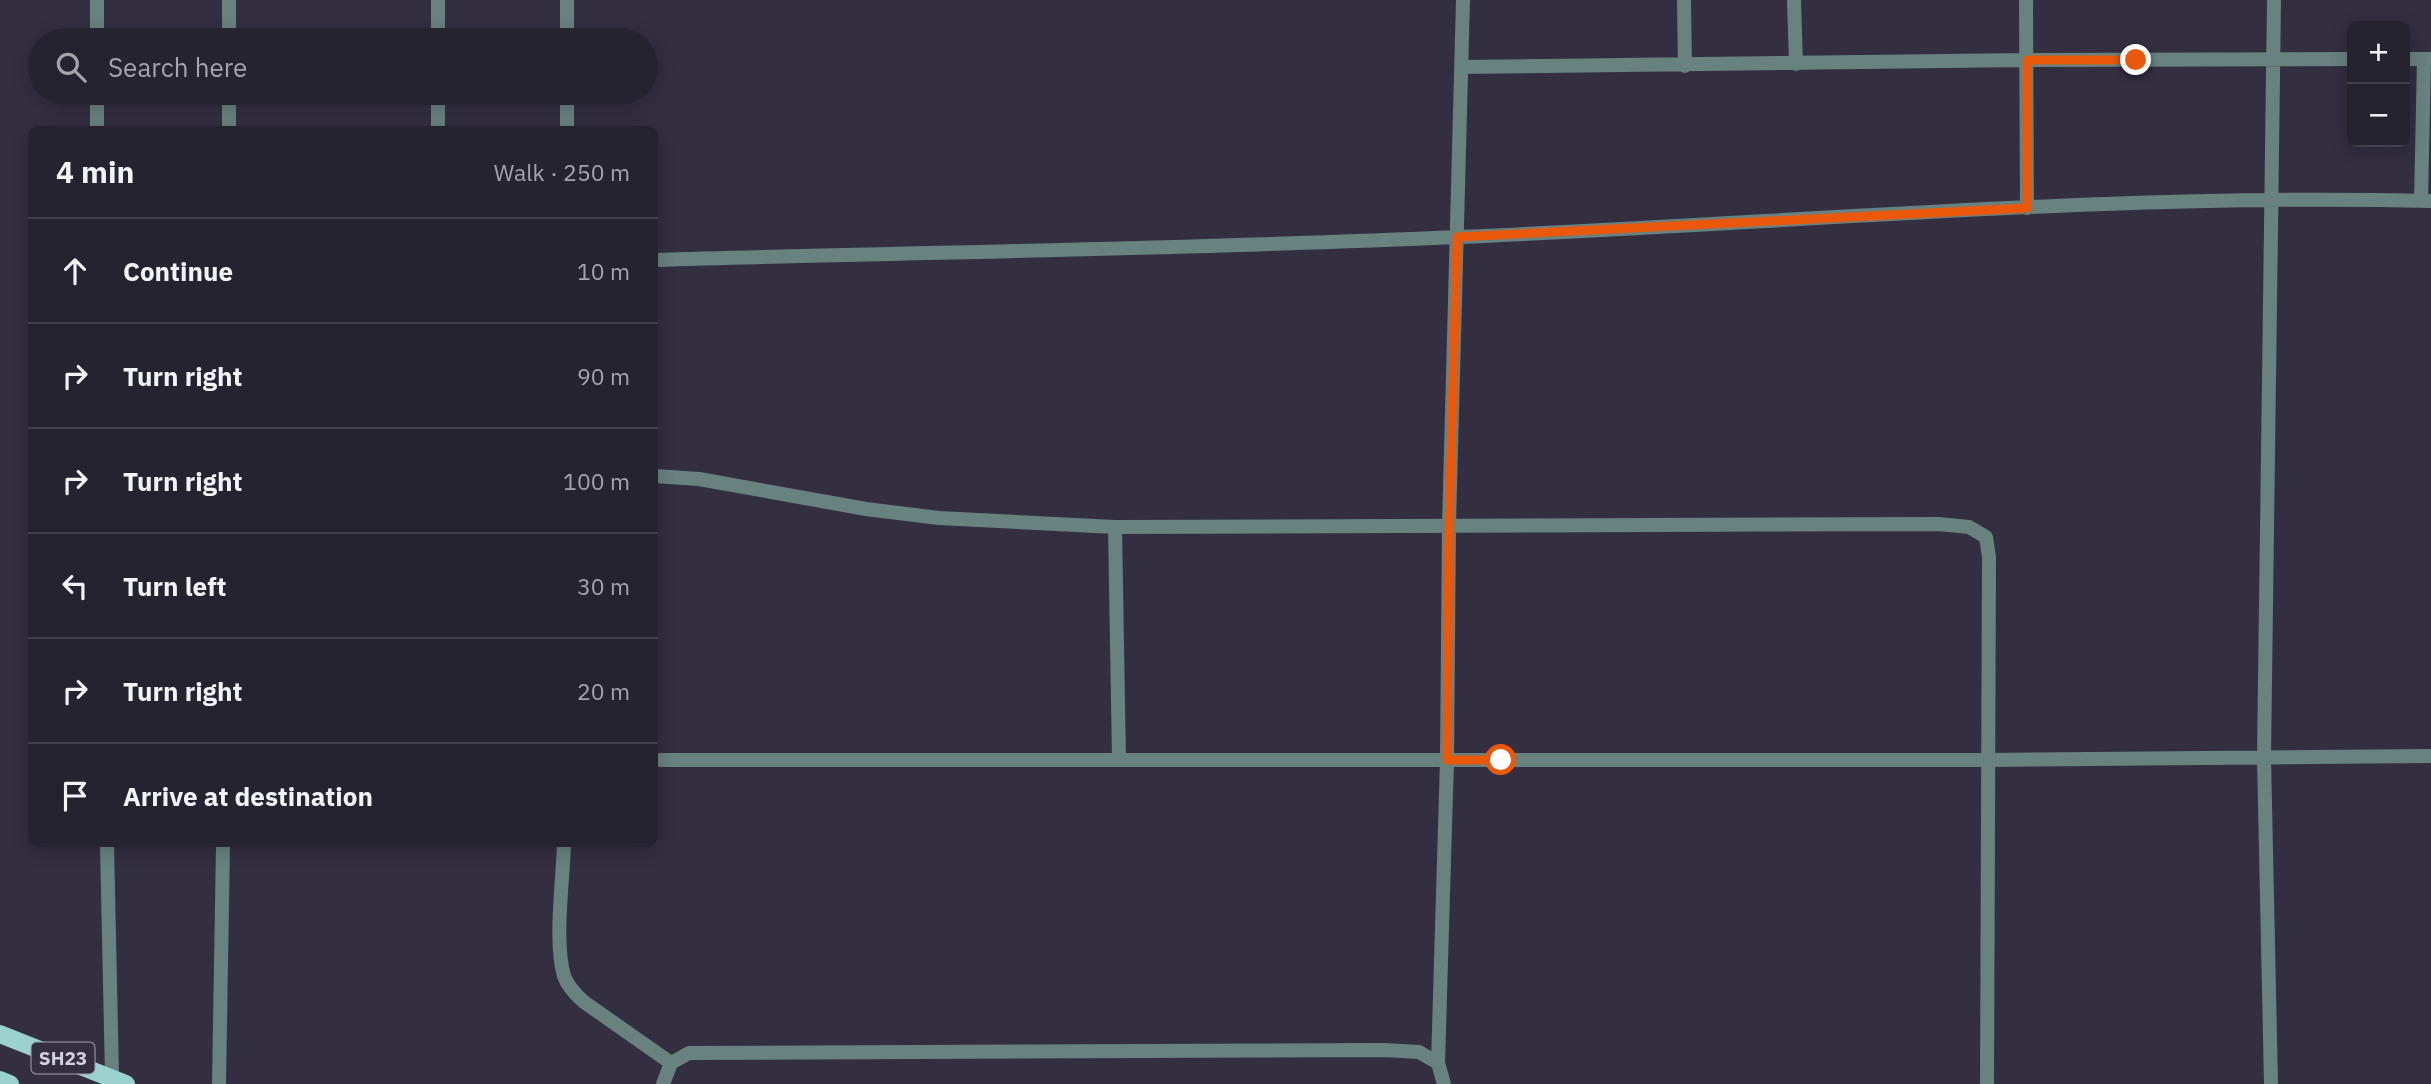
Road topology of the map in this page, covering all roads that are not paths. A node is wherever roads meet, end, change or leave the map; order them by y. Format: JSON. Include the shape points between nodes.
{"nodes":[{"id":1,"x":97,"y":0,"type":"edge"},
{"id":2,"x":229,"y":0,"type":"edge"},
{"id":3,"x":438,"y":0,"type":"edge"},
{"id":4,"x":566,"y":0,"type":"edge"},
{"id":5,"x":1463,"y":0,"type":"edge"},
{"id":6,"x":1684,"y":0,"type":"edge"},
{"id":7,"x":1794,"y":0,"type":"edge"},
{"id":8,"x":2026,"y":0,"type":"edge"},
{"id":9,"x":2274,"y":0,"type":"edge"},
{"id":10,"x":97,"y":28,"type":"edge"},
{"id":11,"x":229,"y":28,"type":"edge"},
{"id":12,"x":438,"y":28,"type":"edge"},
{"id":13,"x":566,"y":28,"type":"edge"},
{"id":14,"x":2273,"y":59,"type":"junction"},
{"id":15,"x":2347,"y":59,"type":"edge"},
{"id":16,"x":2410,"y":59,"type":"edge"},
{"id":17,"x":2428,"y":59,"type":"edge"},
{"id":18,"x":2027,"y":60,"type":"junction"},
{"id":19,"x":1796,"y":64,"type":"junction"},
{"id":20,"x":1685,"y":65,"type":"junction"},
{"id":21,"x":1461,"y":67,"type":"junction"},
{"id":22,"x":97,"y":105,"type":"edge"},
{"id":23,"x":229,"y":105,"type":"edge"},
{"id":24,"x":438,"y":105,"type":"edge"},
{"id":25,"x":566,"y":105,"type":"edge"},
{"id":26,"x":97,"y":126,"type":"edge"},
{"id":27,"x":229,"y":126,"type":"edge"},
{"id":28,"x":439,"y":126,"type":"edge"},
{"id":29,"x":566,"y":126,"type":"edge"},
{"id":30,"x":2272,"y":198,"type":"junction"},
{"id":31,"x":2426,"y":201,"type":"edge"},
{"id":32,"x":2027,"y":208,"type":"junction"},
{"id":33,"x":1457,"y":237,"type":"junction"},
{"id":34,"x":658,"y":260,"type":"edge"},
{"id":35,"x":658,"y":476,"type":"edge"},
{"id":36,"x":1449,"y":525,"type":"junction"},
{"id":37,"x":1115,"y":527,"type":"junction"},
{"id":38,"x":2431,"y":756,"type":"edge"},
{"id":39,"x":2264,"y":757,"type":"junction"},
{"id":40,"x":658,"y":760,"type":"edge"},
{"id":41,"x":1119,"y":760,"type":"junction"},
{"id":42,"x":1447,"y":760,"type":"junction"},
{"id":43,"x":1987,"y":760,"type":"junction"},
{"id":44,"x":107,"y":847,"type":"edge"},
{"id":45,"x":223,"y":847,"type":"edge"},
{"id":46,"x":564,"y":847,"type":"edge"},
{"id":47,"x":0,"y":1034,"type":"edge"},
{"id":48,"x":671,"y":1063,"type":"junction"},
{"id":49,"x":1438,"y":1063,"type":"junction"},
{"id":50,"x":0,"y":1080,"type":"edge"},
{"id":51,"x":119,"y":1081,"type":"edge"},
{"id":52,"x":9,"y":1084,"type":"edge"},
{"id":53,"x":219,"y":1084,"type":"edge"},
{"id":54,"x":663,"y":1084,"type":"edge"},
{"id":55,"x":1444,"y":1084,"type":"edge"},
{"id":56,"x":1987,"y":1084,"type":"edge"},
{"id":57,"x":2271,"y":1084,"type":"edge"}],
"edges":[{"from":1,"to":10,"type":"street"},
{"from":2,"to":11,"type":"street"},
{"from":3,"to":12,"type":"street"},
{"from":4,"to":13,"type":"street"},
{"from":5,"to":21,"type":"street"},
{"from":6,"to":20,"type":"street"},
{"from":7,"to":19,"type":"street"},
{"from":8,"to":18,"type":"street"},
{"from":9,"to":14,"type":"street"},
{"from":14,"to":15,"type":"street"},
{"from":14,"to":18,"type":"street"},
{"from":14,"to":30,"type":"street"},
{"from":16,"to":17,"type":"street"},
{"from":17,"to":31,"type":"street"},
{"from":18,"to":19,"type":"street"},
{"from":18,"to":32,"type":"street"},
{"from":19,"to":20,"type":"street"},
{"from":20,"to":21,"type":"street"},
{"from":21,"to":33,"type":"street"},
{"from":22,"to":26,"type":"street"},
{"from":23,"to":27,"type":"street"},
{"from":24,"to":28,"type":"street"},
{"from":25,"to":29,"type":"street"},
{"from":30,"to":31,"type":"street"},
{"from":30,"to":32,"type":"street"},
{"from":30,"to":39,"type":"street"},
{"from":32,"to":33,"type":"street"},
{"from":33,"to":34,"type":"street"},
{"from":33,"to":36,"type":"street"},
{"from":35,"to":37,"type":"street","via":[[939,518]]},
{"from":36,"to":37,"type":"street"},
{"from":36,"to":42,"type":"street"},
{"from":36,"to":43,"type":"street","via":[[1969,527],[1986,537],[1989,557]]},
{"from":37,"to":41,"type":"street"},
{"from":38,"to":39,"type":"street"},
{"from":39,"to":43,"type":"street"},
{"from":39,"to":57,"type":"street"},
{"from":40,"to":41,"type":"street"},
{"from":41,"to":42,"type":"street"},
{"from":42,"to":43,"type":"street"},
{"from":42,"to":49,"type":"street"},
{"from":43,"to":56,"type":"street"},
{"from":44,"to":51,"type":"street"},
{"from":45,"to":53,"type":"street"},
{"from":46,"to":48,"type":"street","via":[[561,957],[565,978],[584,1002]]},
{"from":47,"to":51,"type":"main road","number":"SH23"},
{"from":48,"to":49,"type":"street","via":[[690,1053],[1384,1050],[1419,1052]]},
{"from":48,"to":54,"type":"street"},
{"from":49,"to":55,"type":"street"},
{"from":50,"to":52,"type":"main road","number":"SH23"}]}
